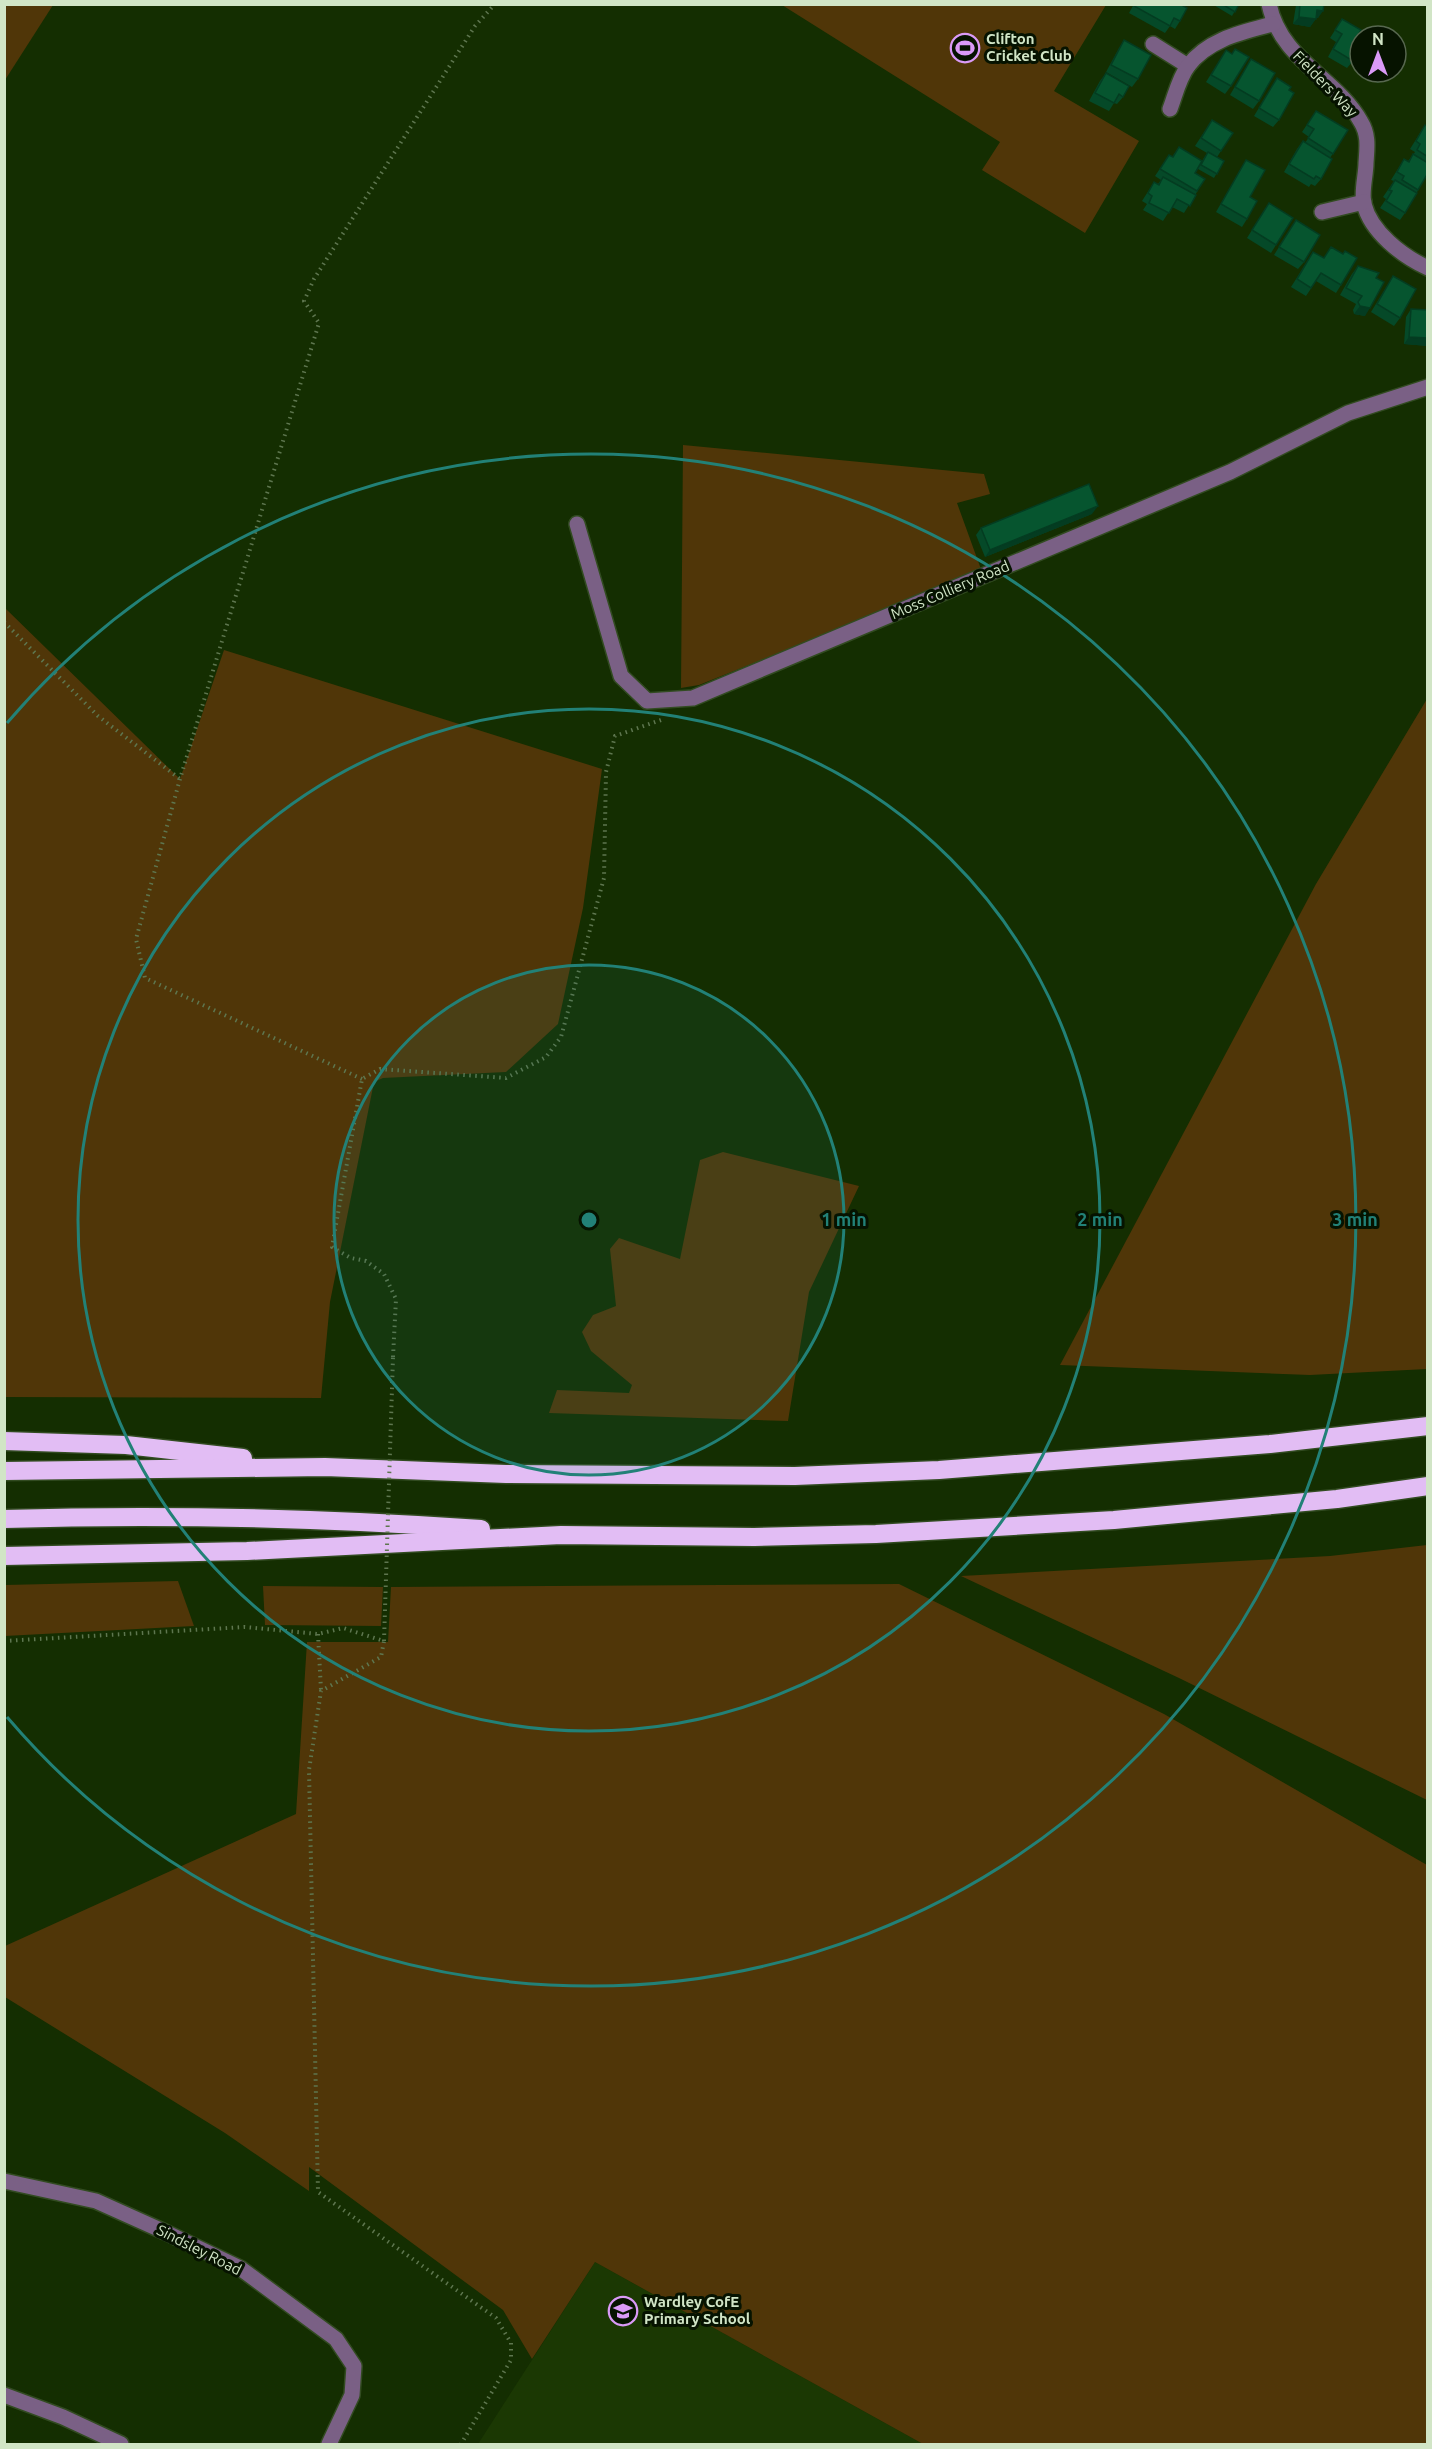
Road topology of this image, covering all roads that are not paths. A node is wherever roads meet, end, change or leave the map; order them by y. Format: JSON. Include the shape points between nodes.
{"nodes":[{"id":1,"x":1269,"y":4,"type":"edge"},
{"id":2,"x":1273,"y":24,"type":"junction"},
{"id":3,"x":1153,"y":44,"type":"dead end"},
{"id":4,"x":1188,"y":66,"type":"junction"},
{"id":5,"x":1170,"y":109,"type":"dead end"},
{"id":6,"x":1364,"y":202,"type":"junction"},
{"id":7,"x":1322,"y":212,"type":"dead end"},
{"id":8,"x":1428,"y":268,"type":"edge"},
{"id":9,"x":1428,"y":387,"type":"edge"},
{"id":10,"x":577,"y":524,"type":"dead end"},
{"id":11,"x":1428,"y":1426,"type":"edge"},
{"id":12,"x":4,"y":1441,"type":"edge"},
{"id":13,"x":325,"y":1467,"type":"junction"},
{"id":14,"x":4,"y":1471,"type":"edge"},
{"id":15,"x":1428,"y":1486,"type":"edge"},
{"id":16,"x":4,"y":1519,"type":"edge"},
{"id":17,"x":561,"y":1535,"type":"junction"},
{"id":18,"x":4,"y":1556,"type":"edge"},
{"id":19,"x":4,"y":2181,"type":"edge"},
{"id":20,"x":4,"y":2396,"type":"edge"},
{"id":21,"x":121,"y":2445,"type":"edge"},
{"id":22,"x":329,"y":2445,"type":"edge"}],
"edges":[{"from":1,"to":2,"type":"street","name":"Fielders Way"},
{"from":2,"to":4,"type":"street","via":[[1225,38]]},
{"from":2,"to":6,"type":"street","name":"Fielders Way","via":[[1294,53],[1352,108],[1363,124],[1368,141]]},
{"from":3,"to":4,"type":"street"},
{"from":4,"to":5,"type":"street"},
{"from":6,"to":7,"type":"street"},
{"from":6,"to":8,"type":"street","name":"Fielders Way","via":[[1372,223],[1388,241]]},
{"from":9,"to":10,"type":"street","name":"Moss Colliery Road","via":[[1348,413],[1230,472],[693,698],[647,701],[621,676]]},
{"from":11,"to":13,"type":"highway","via":[[1259,1444],[849,1474],[637,1476]]},
{"from":12,"to":13,"type":"highway","via":[[126,1444]]},
{"from":13,"to":14,"type":"highway"},
{"from":15,"to":17,"type":"highway","via":[[1337,1499],[1029,1526],[754,1537]]},
{"from":16,"to":17,"type":"highway","via":[[241,1516]]},
{"from":17,"to":18,"type":"highway","via":[[248,1551]]},
{"from":19,"to":22,"type":"street","name":"Sindsley Road","via":[[96,2201],[165,2232],[240,2268],[336,2339],[354,2367],[352,2395]]},
{"from":20,"to":21,"type":"street","via":[[63,2417]]}]}
